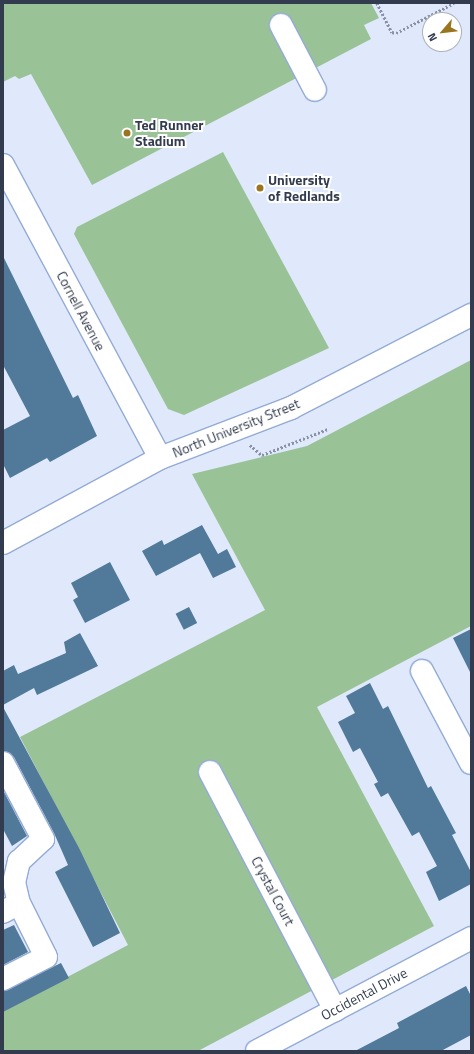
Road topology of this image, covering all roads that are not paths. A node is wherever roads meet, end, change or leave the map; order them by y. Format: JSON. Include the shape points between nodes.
{"nodes":[{"id":1,"x":281,"y":25,"type":"dead end"},
{"id":2,"x":315,"y":90,"type":"dead end"},
{"id":3,"x":3,"y":165,"type":"edge"},
{"id":4,"x":471,"y":315,"type":"edge"},
{"id":5,"x":160,"y":458,"type":"junction"},
{"id":6,"x":3,"y":543,"type":"edge"},
{"id":7,"x":422,"y":671,"type":"dead end"},
{"id":8,"x":3,"y":763,"type":"edge"},
{"id":9,"x":471,"y":763,"type":"edge"},
{"id":10,"x":210,"y":772,"type":"dead end"},
{"id":11,"x":11,"y":907,"type":"edge"},
{"id":12,"x":471,"y":938,"type":"edge"},
{"id":13,"x":3,"y":979,"type":"edge"},
{"id":14,"x":335,"y":1010,"type":"junction"},
{"id":15,"x":257,"y":1051,"type":"edge"}],
"edges":[{"from":1,"to":2,"type":"street"},
{"from":3,"to":5,"type":"street","name":"Cornell Avenue"},
{"from":4,"to":5,"type":"street","name":"North University Street","via":[[291,408]]},
{"from":5,"to":6,"type":"street","name":"North University Street"},
{"from":7,"to":9,"type":"street"},
{"from":8,"to":11,"type":"street","via":[[43,839],[18,861]]},
{"from":10,"to":14,"type":"street","name":"Crystal Court"},
{"from":11,"to":13,"type":"street","via":[[46,957]]},
{"from":12,"to":14,"type":"street","name":"Occidental Drive"},
{"from":14,"to":15,"type":"street","name":"Occidental Drive"}]}
